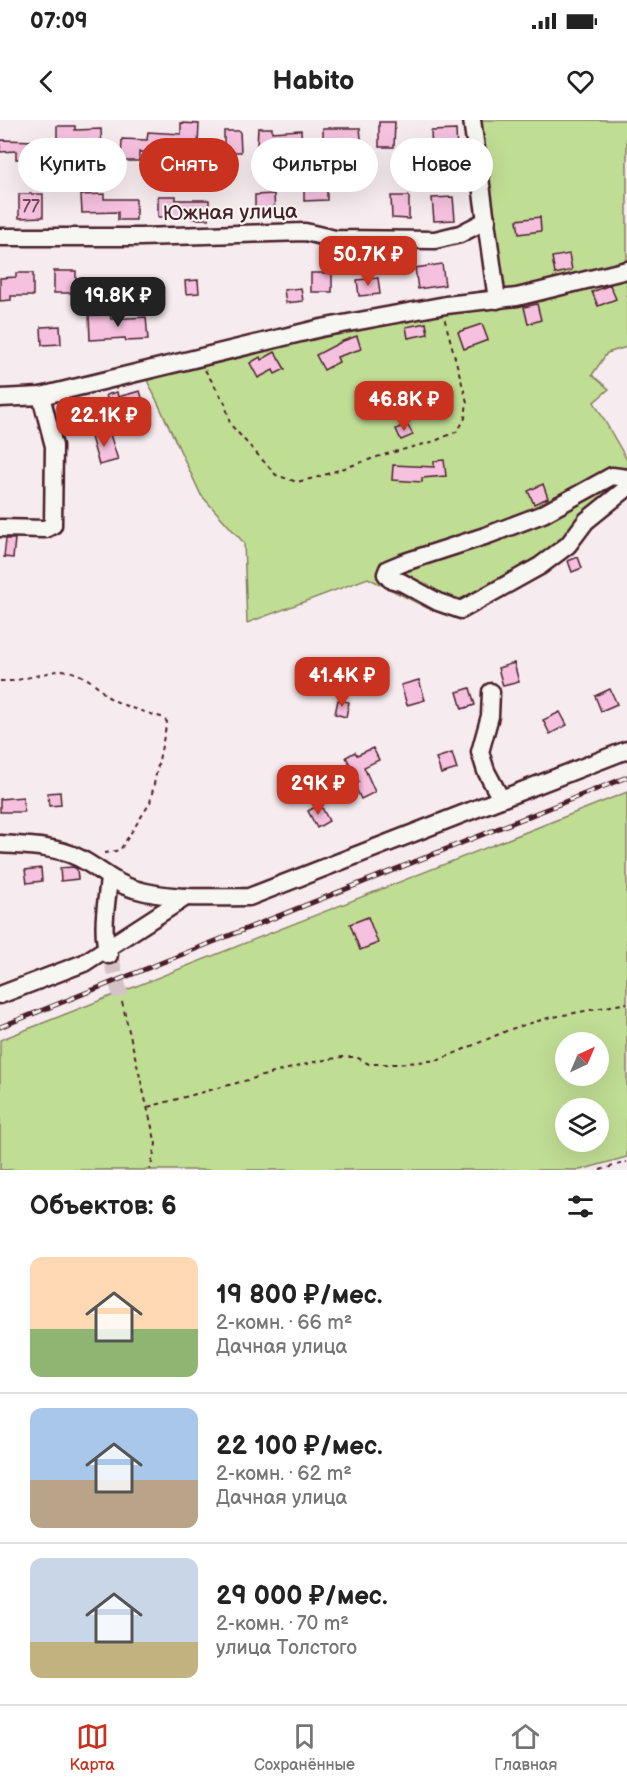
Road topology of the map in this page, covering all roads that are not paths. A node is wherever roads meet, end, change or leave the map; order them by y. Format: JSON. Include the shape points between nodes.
{"nodes":[{"id":1,"x":472,"y":120,"type":"edge"},
{"id":2,"x":487,"y":220,"type":"junction"},
{"id":3,"x":0,"y":237,"type":"edge"},
{"id":4,"x":627,"y":270,"type":"edge"},
{"id":5,"x":497,"y":300,"type":"junction"},
{"id":6,"x":41,"y":396,"type":"junction"},
{"id":7,"x":0,"y":398,"type":"edge"},
{"id":8,"x":627,"y":478,"type":"edge"},
{"id":9,"x":627,"y":488,"type":"edge"},
{"id":10,"x":0,"y":528,"type":"edge"},
{"id":11,"x":491,"y":692,"type":"dead end"},
{"id":12,"x":627,"y":750,"type":"edge"},
{"id":13,"x":501,"y":799,"type":"junction"},
{"id":14,"x":0,"y":844,"type":"edge"},
{"id":15,"x":109,"y":878,"type":"junction"},
{"id":16,"x":186,"y":897,"type":"junction"},
{"id":17,"x":109,"y":953,"type":"junction"},
{"id":18,"x":0,"y":995,"type":"edge"}],
"edges":[{"from":1,"to":2,"type":"street"},
{"from":2,"to":3,"type":"street","name":"Южная улица","via":[[460,234],[435,240],[335,238],[305,232]]},
{"from":2,"to":5,"type":"street"},
{"from":4,"to":5,"type":"street"},
{"from":5,"to":6,"type":"street","via":[[321,328]]},
{"from":6,"to":7,"type":"street"},
{"from":6,"to":10,"type":"street","via":[[54,446],[53,525],[45,529]]},
{"from":8,"to":9,"type":"street","via":[[612,476],[543,514],[405,562],[388,569],[386,574],[461,610],[540,566],[568,545],[586,521]]},
{"from":11,"to":13,"type":"street","via":[[490,716],[480,752]]},
{"from":12,"to":13,"type":"street"},
{"from":13,"to":16,"type":"street","via":[[249,897]]},
{"from":14,"to":15,"type":"street","via":[[62,851]]},
{"from":15,"to":16,"type":"street","via":[[132,889]]},
{"from":15,"to":17,"type":"street","via":[[105,927]]},
{"from":16,"to":17,"type":"street"},
{"from":17,"to":18,"type":"street"}]}
